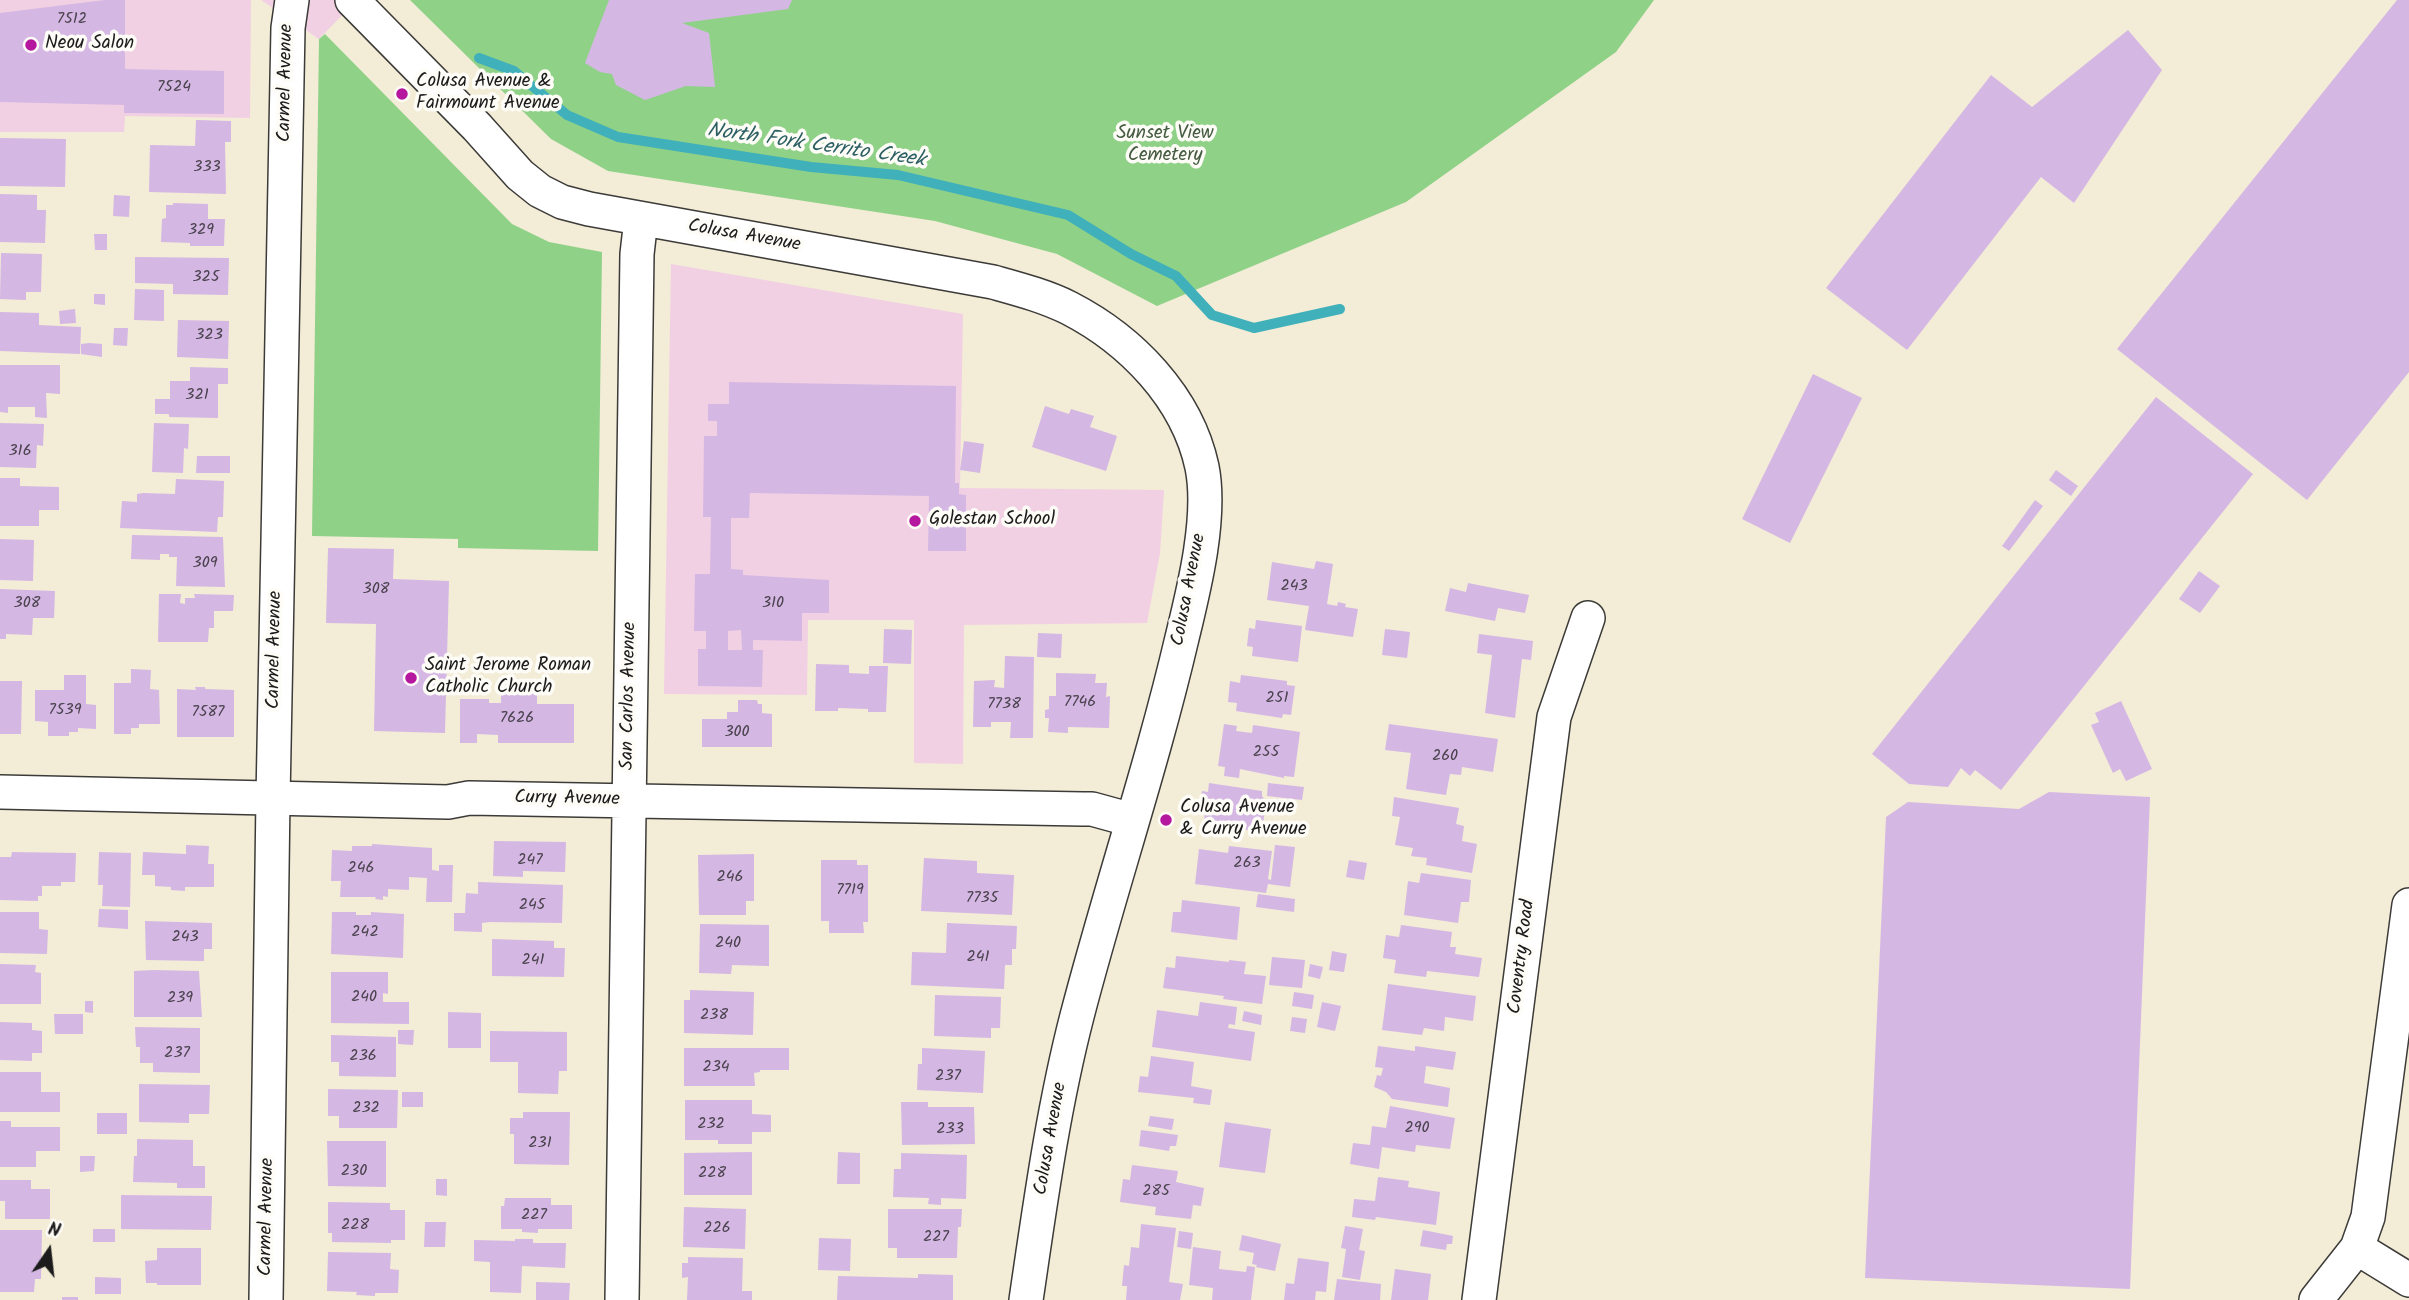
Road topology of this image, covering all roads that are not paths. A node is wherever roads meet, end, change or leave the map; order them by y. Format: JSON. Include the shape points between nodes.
{"nodes":[{"id":1,"x":292,"y":0,"type":"edge"},
{"id":2,"x":352,"y":0,"type":"edge"},
{"id":3,"x":641,"y":219,"type":"junction"},
{"id":4,"x":1588,"y":618,"type":"dead end"},
{"id":5,"x":0,"y":792,"type":"edge"},
{"id":6,"x":273,"y":798,"type":"junction"},
{"id":7,"x":629,"y":800,"type":"junction"},
{"id":8,"x":1132,"y":820,"type":"junction"},
{"id":9,"x":2408,"y":926,"type":"edge"},
{"id":10,"x":2357,"y":1248,"type":"junction"},
{"id":11,"x":2409,"y":1280,"type":"edge"},
{"id":12,"x":266,"y":1300,"type":"edge"},
{"id":13,"x":622,"y":1300,"type":"edge"},
{"id":14,"x":1026,"y":1300,"type":"edge"},
{"id":15,"x":1479,"y":1300,"type":"edge"},
{"id":16,"x":2316,"y":1300,"type":"edge"}],
"edges":[{"from":1,"to":6,"type":"street","name":"Carmel Avenue"},
{"from":2,"to":3,"type":"street","name":"Colusa Avenue","via":[[540,191],[562,202]]},
{"from":3,"to":7,"type":"street","name":"San Carlos Avenue"},
{"from":3,"to":8,"type":"street","name":"Colusa Avenue","via":[[1033,293],[1100,327],[1157,377],[1177,406],[1202,468],[1204,515],[1196,579],[1172,682]]},
{"from":4,"to":15,"type":"street","name":"Coventry Road","via":[[1554,717]]},
{"from":5,"to":6,"type":"street","name":"Curry Avenue"},
{"from":6,"to":7,"type":"street","name":"Curry Avenue"},
{"from":6,"to":12,"type":"street","name":"Carmel Avenue"},
{"from":7,"to":8,"type":"street","name":"Curry Avenue","via":[[1092,809]]},
{"from":7,"to":13,"type":"street","name":"San Carlos Avenue"},
{"from":8,"to":14,"type":"street","name":"Colusa Avenue","via":[[1054,1115]]},
{"from":9,"to":10,"type":"street","via":[[2368,1217]]},
{"from":10,"to":11,"type":"street"},
{"from":10,"to":16,"type":"street"}]}
